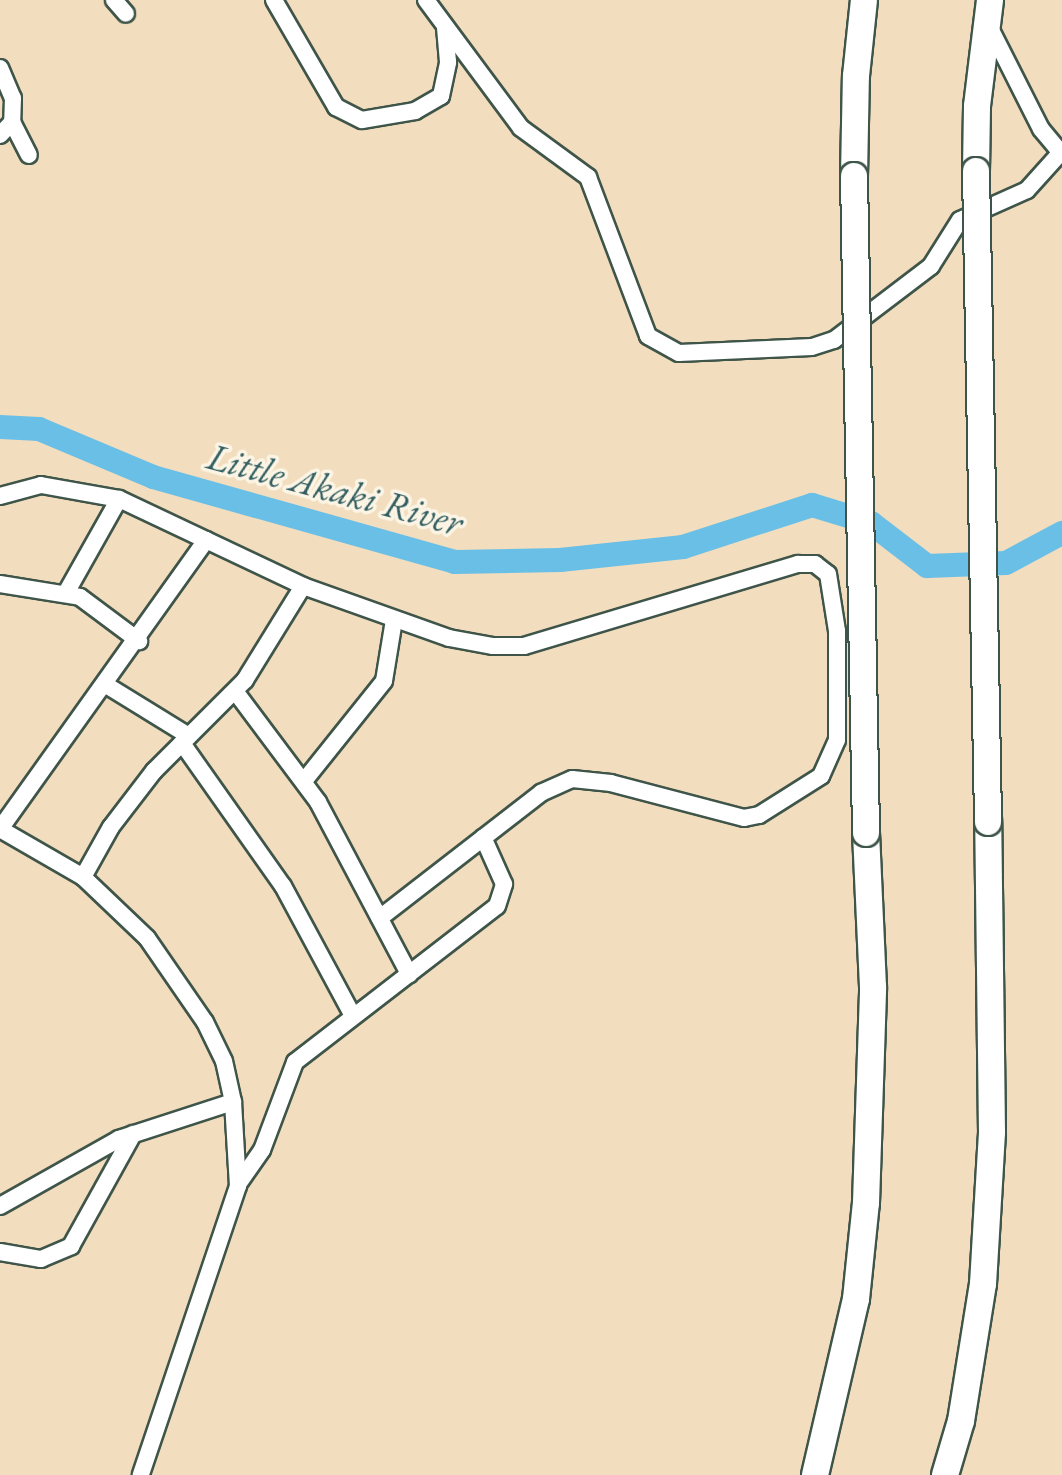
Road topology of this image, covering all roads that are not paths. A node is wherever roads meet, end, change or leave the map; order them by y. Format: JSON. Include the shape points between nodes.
{"nodes":[{"id":1,"x":114,"y":0,"type":"edge"},
{"id":2,"x":274,"y":0,"type":"edge"},
{"id":3,"x":426,"y":0,"type":"edge"},
{"id":4,"x":864,"y":0,"type":"edge"},
{"id":5,"x":988,"y":11,"type":"edge"},
{"id":6,"x":126,"y":14,"type":"dead end"},
{"id":7,"x":444,"y":28,"type":"junction"},
{"id":8,"x":0,"y":68,"type":"edge"},
{"id":9,"x":12,"y":122,"type":"junction"},
{"id":10,"x":0,"y":135,"type":"edge"},
{"id":11,"x":1061,"y":152,"type":"edge"},
{"id":12,"x":29,"y":155,"type":"dead end"},
{"id":13,"x":0,"y":496,"type":"edge"},
{"id":14,"x":119,"y":499,"type":"junction"},
{"id":15,"x":206,"y":540,"type":"junction"},
{"id":16,"x":0,"y":584,"type":"edge"},
{"id":17,"x":303,"y":586,"type":"junction"},
{"id":18,"x":66,"y":593,"type":"junction"},
{"id":19,"x":394,"y":620,"type":"junction"},
{"id":20,"x":139,"y":641,"type":"junction"},
{"id":21,"x":106,"y":685,"type":"junction"},
{"id":22,"x":235,"y":691,"type":"junction"},
{"id":23,"x":185,"y":740,"type":"junction"},
{"id":24,"x":304,"y":781,"type":"junction"},
{"id":25,"x":0,"y":829,"type":"edge"},
{"id":26,"x":483,"y":837,"type":"junction"},
{"id":27,"x":83,"y":877,"type":"junction"},
{"id":28,"x":380,"y":918,"type":"junction"},
{"id":29,"x":409,"y":974,"type":"junction"},
{"id":30,"x":353,"y":1016,"type":"junction"},
{"id":31,"x":233,"y":1102,"type":"junction"},
{"id":32,"x":133,"y":1134,"type":"junction"},
{"id":33,"x":238,"y":1186,"type":"junction"},
{"id":34,"x":0,"y":1206,"type":"edge"},
{"id":35,"x":0,"y":1252,"type":"edge"},
{"id":36,"x":141,"y":1475,"type":"edge"},
{"id":37,"x":815,"y":1475,"type":"edge"},
{"id":38,"x":945,"y":1475,"type":"edge"}],
"edges":[{"from":1,"to":6,"type":"street"},
{"from":2,"to":7,"type":"street","via":[[336,107],[362,120],[415,111],[441,96],[448,62]]},
{"from":3,"to":7,"type":"street"},
{"from":4,"to":37,"type":"highway","bridge":true,"via":[[854,176],[873,987],[865,1219],[846,1353]]},
{"from":5,"to":11,"type":"street","via":[[1041,129]]},
{"from":5,"to":38,"type":"highway","bridge":true,"via":[[976,171],[992,1132],[983,1284],[961,1421]]},
{"from":7,"to":11,"type":"street","via":[[521,128],[588,177],[648,336],[679,353],[812,347],[834,340],[931,266],[956,224],[1027,190]]},
{"from":8,"to":9,"type":"street","via":[[13,98]]},
{"from":9,"to":10,"type":"street"},
{"from":9,"to":12,"type":"street"},
{"from":13,"to":14,"type":"street","via":[[41,485]]},
{"from":14,"to":15,"type":"street"},
{"from":14,"to":18,"type":"street"},
{"from":15,"to":17,"type":"street"},
{"from":15,"to":20,"type":"street"},
{"from":16,"to":18,"type":"street"},
{"from":17,"to":19,"type":"street"},
{"from":17,"to":22,"type":"street"},
{"from":18,"to":20,"type":"street"},
{"from":19,"to":24,"type":"street","via":[[384,681]]},
{"from":19,"to":26,"type":"street","via":[[449,638],[524,646],[798,564],[815,564],[828,574],[837,631],[837,740],[821,776],[759,815],[744,818],[611,783],[572,779],[541,793]]},
{"from":20,"to":21,"type":"street"},
{"from":21,"to":23,"type":"street"},
{"from":21,"to":25,"type":"street"},
{"from":22,"to":23,"type":"street"},
{"from":22,"to":24,"type":"street"},
{"from":23,"to":27,"type":"street","via":[[111,827]]},
{"from":23,"to":30,"type":"street","via":[[283,886]]},
{"from":24,"to":28,"type":"street"},
{"from":25,"to":27,"type":"street"},
{"from":26,"to":28,"type":"street"},
{"from":26,"to":29,"type":"street","via":[[501,871],[504,895],[479,922]]},
{"from":27,"to":31,"type":"street","via":[[147,938],[205,1022],[224,1061]]},
{"from":28,"to":29,"type":"street"},
{"from":29,"to":30,"type":"street"},
{"from":30,"to":33,"type":"street","via":[[295,1062],[262,1150]]},
{"from":31,"to":32,"type":"street"},
{"from":31,"to":33,"type":"street"},
{"from":32,"to":34,"type":"street","via":[[48,1175]]},
{"from":32,"to":35,"type":"street","via":[[71,1246],[41,1259]]},
{"from":33,"to":36,"type":"street"}]}
